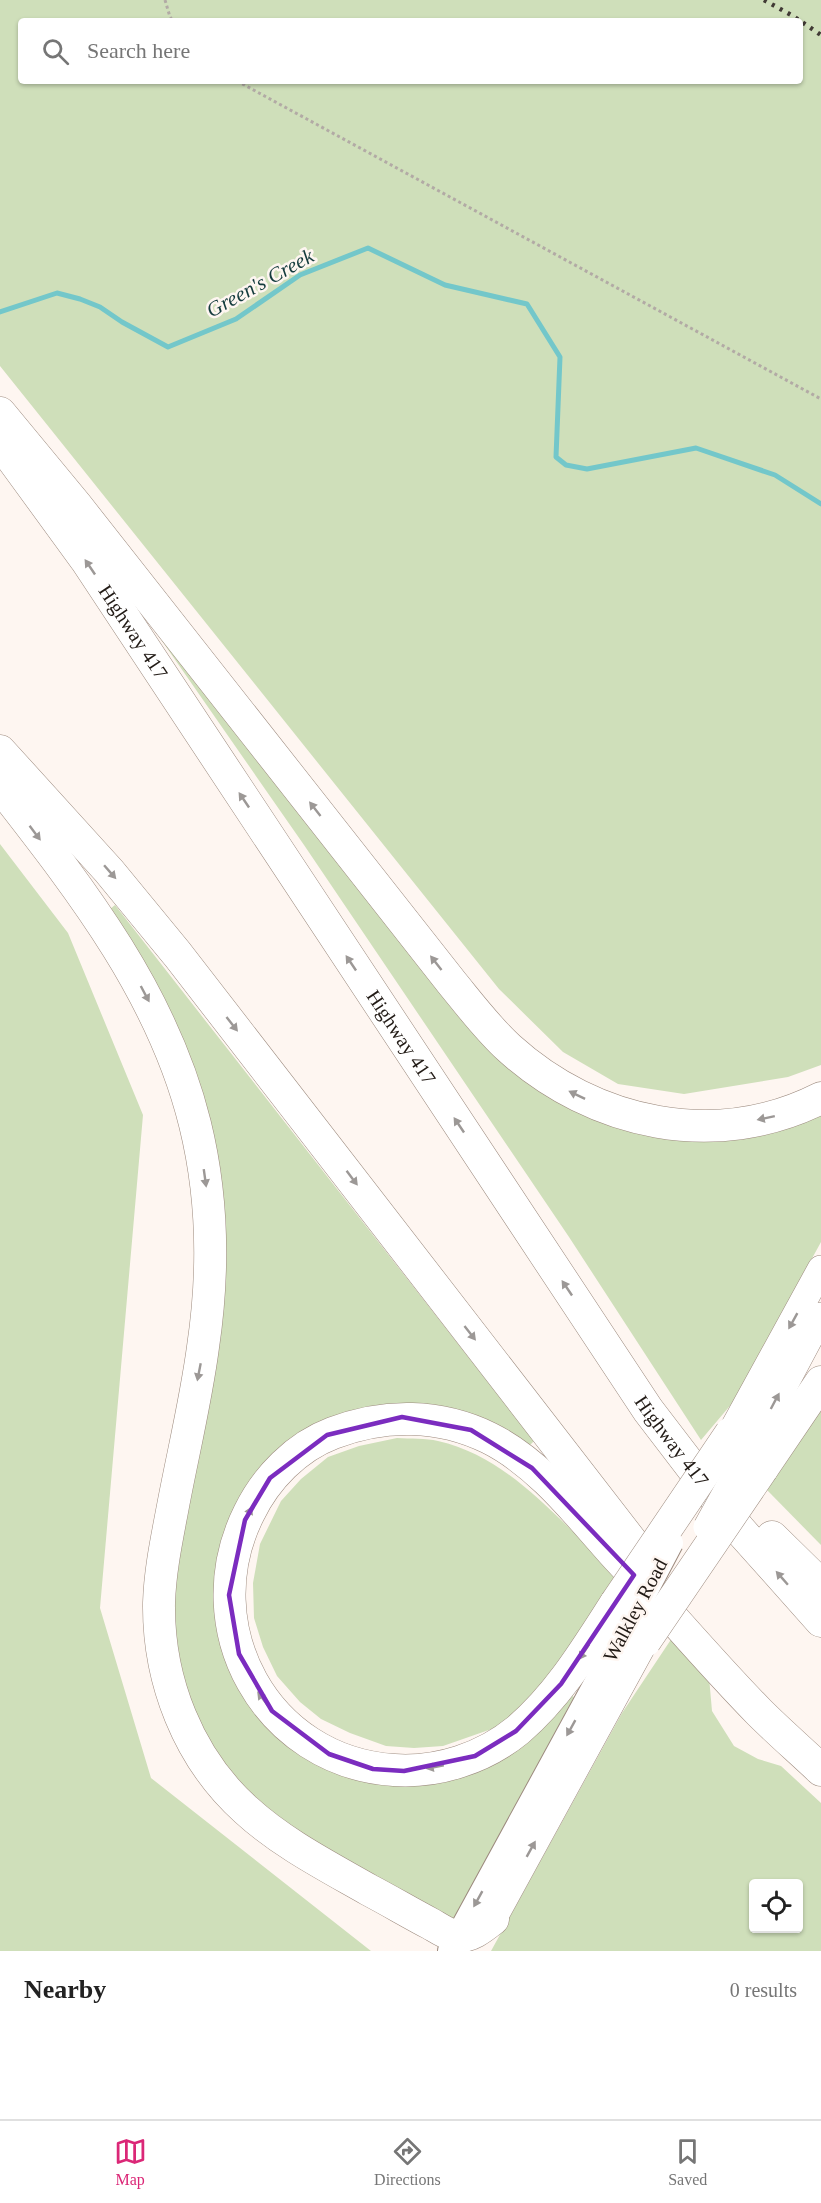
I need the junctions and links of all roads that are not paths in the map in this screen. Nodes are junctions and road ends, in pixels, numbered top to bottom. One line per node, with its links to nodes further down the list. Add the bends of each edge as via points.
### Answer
1 (0, 413): 5 (highway, one-way to 1, via 777,1115 741,1123 655,1122 588,1101 526,1062 452,983)
2 (0, 441): 8 (highway, Highway 417, one-way to 2, via 86,560)
3 (0, 751): 14 (highway, one-way to 14, via 158,929 634,1546)
4 (0, 786): 17 (highway, one-way to 17, via 102,922 136,976 172,1052 201,1152 210,1235 207,1322 164,1552 159,1604 162,1651 178,1711 212,1773 262,1825)
5 (821, 1098)
6 (821, 1269): 10 (main road, one-way to 10)
7 (821, 1316): 10 (main road, one-way to 7)
8 (599, 1337): 11 (highway, via 749,1514); 12 (highway, Highway 417, one-way to 8, via 739,1529 648,1410)
9 (821, 1382): 10 (highway)
10 (747, 1452): 13 (highway, bridge); 13 (highway, bridge)
11 (821, 1585)
12 (821, 1621)
13 (630, 1622): 15 (highway, one-way to 15, via 516,1731 475,1756 425,1769 373,1768 329,1754 289,1729 272,1711 248,1675 233,1636 231,1571 245,1520 270,1478 302,1450 327,1435 378,1420 402,1418 449,1423 471,1430 493,1440 532,1468 760,1712); 16 (main road, Walkley Road, one-way to 13); 17 (main road, Walkley Road, one-way to 17)
14 (821, 1758)
15 (821, 1770)
16 (493, 1919): 17 (highway)
17 (461, 1946)

